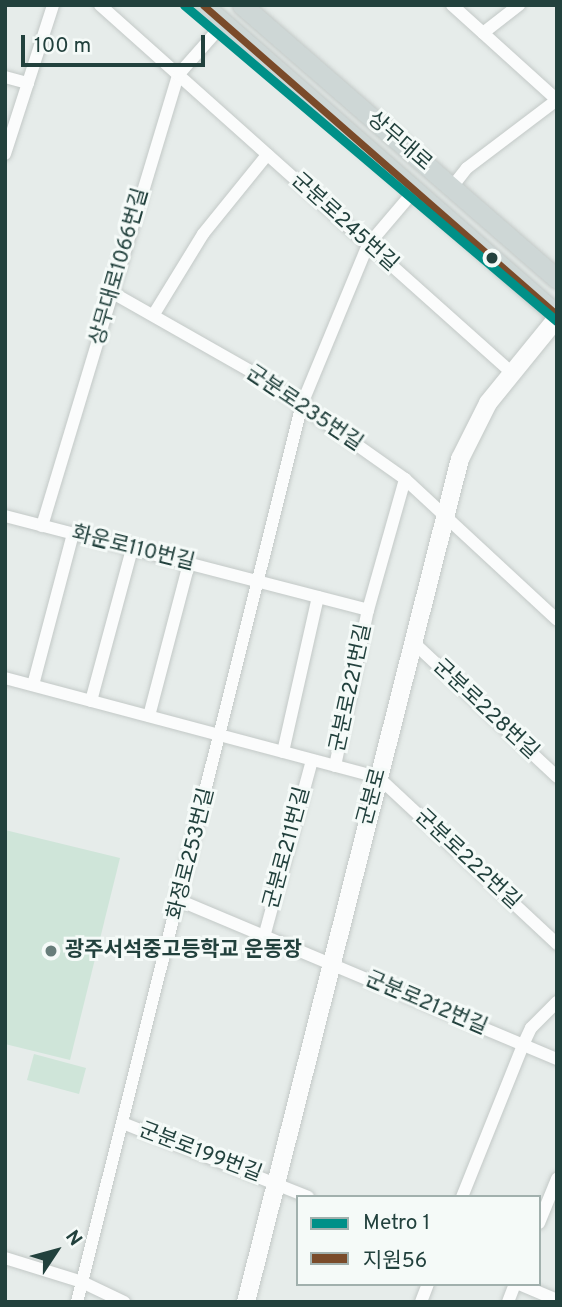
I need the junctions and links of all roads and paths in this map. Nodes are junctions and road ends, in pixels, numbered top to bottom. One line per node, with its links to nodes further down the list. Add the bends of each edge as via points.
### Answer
1 (53, 5): 11 (street)
2 (100, 5): 9 (street, 군분로245번길)
3 (203, 5): 7 (main road, 상무대로)
4 (242, 5): 15 (main road, 상무대로)
5 (452, 5): 8 (street)
6 (519, 5): 8 (street)
7 (224, 23): 9 (street, 상무대로1066번길); 16 (main road, 상무대로)
8 (483, 33): 12 (street)
9 (178, 75): 14 (street, 군분로245번길); 19 (street, 상무대로1066번길)
10 (5, 77): 11 (street)
11 (28, 83): 13 (street)
12 (557, 100): 15 (street, via 467,168)
13 (5, 154)
14 (267, 155): 17 (street, 군분로245번길); 20 (street, via 230,199)
15 (452, 187): 18 (main road, 상무대로)
16 (414, 191): 17 (street, 화정로253번길); 21 (main road, 상무대로)
17 (368, 245): 22 (street, 군분로245번길); 23 (street, 화정로253번길)
18 (557, 279)
19 (113, 293): 20 (street, 군분로235번길); 27 (street, 상무대로1066번길)
20 (153, 314): 23 (street, 군분로235번길)
21 (557, 317): 22 (street, 군분로)
22 (510, 372): 26 (street, 군분로, via 476,423)
23 (303, 404): 24 (street, 군분로235번길); 31 (street, 화정로253번길)
24 (405, 479): 26 (street, 군분로235번길); 33 (street, 군분로221번길)
25 (5, 516): 27 (street, 화운로110번길)
26 (445, 516): 34 (street, 군분로235번길); 35 (street, 군분로)
27 (41, 526): 28 (street, 화운로110번길)
28 (73, 534): 29 (street, 화운로110번길); 37 (street)
29 (132, 549): 30 (street, 화운로110번길); 38 (street)
30 (190, 564): 31 (street, 화운로110번길); 39 (street)
31 (260, 582): 32 (street, 화운로110번길); 40 (street, 화정로253번길)
32 (318, 597): 33 (street, 화운로110번길); 41 (street)
33 (368, 610): 43 (street, 군분로221번길)
34 (557, 620)
35 (414, 643): 44 (street, 군분로); 45 (street, 군분로228번길)
36 (5, 678): 37 (street, 군분로221번길)
37 (33, 685): 38 (street, 군분로221번길)
38 (91, 701): 39 (street, 군분로221번길)
39 (149, 716): 40 (street, 군분로221번길)
40 (222, 736): 41 (street, 군분로221번길); 46 (street, 화정로253번길)
41 (283, 752): 42 (street, 군분로221번길)
42 (312, 760): 43 (street, 군분로221번길); 47 (street, 군분로211번길)
43 (335, 766): 44 (street, 군분로221번길)
44 (378, 777): 48 (street, 군분로222번길); 49 (street, 군분로)
45 (557, 777)
46 (181, 901): 47 (street, 군분로211번길); 53 (street, 화정로253번길)
47 (264, 937): 49 (street, 군분로211번길)
48 (557, 944)
49 (330, 963): 51 (street, 군분로212번길); 55 (street, 군분로)
50 (557, 1002): 51 (street, via 531,1028)
51 (523, 1045): 52 (street, 군분로212번길); 57 (street)
52 (557, 1059)
53 (125, 1124): 55 (street, 군분로199번길); 60 (street, 화정로253번길)
54 (557, 1179): 58 (street)
55 (275, 1183): 56 (street, 군분로199번길); 66 (street, 군분로)
56 (303, 1195)
57 (463, 1195)
58 (541, 1218)
59 (5, 1258): 60 (street)
60 (82, 1282): 64 (street, 화정로253번길); 65 (street)
61 (516, 1286): 67 (street)
62 (522, 1286): 63 (street)
63 (557, 1300)
64 (77, 1302)
65 (124, 1302)
66 (246, 1302)
67 (508, 1302)

